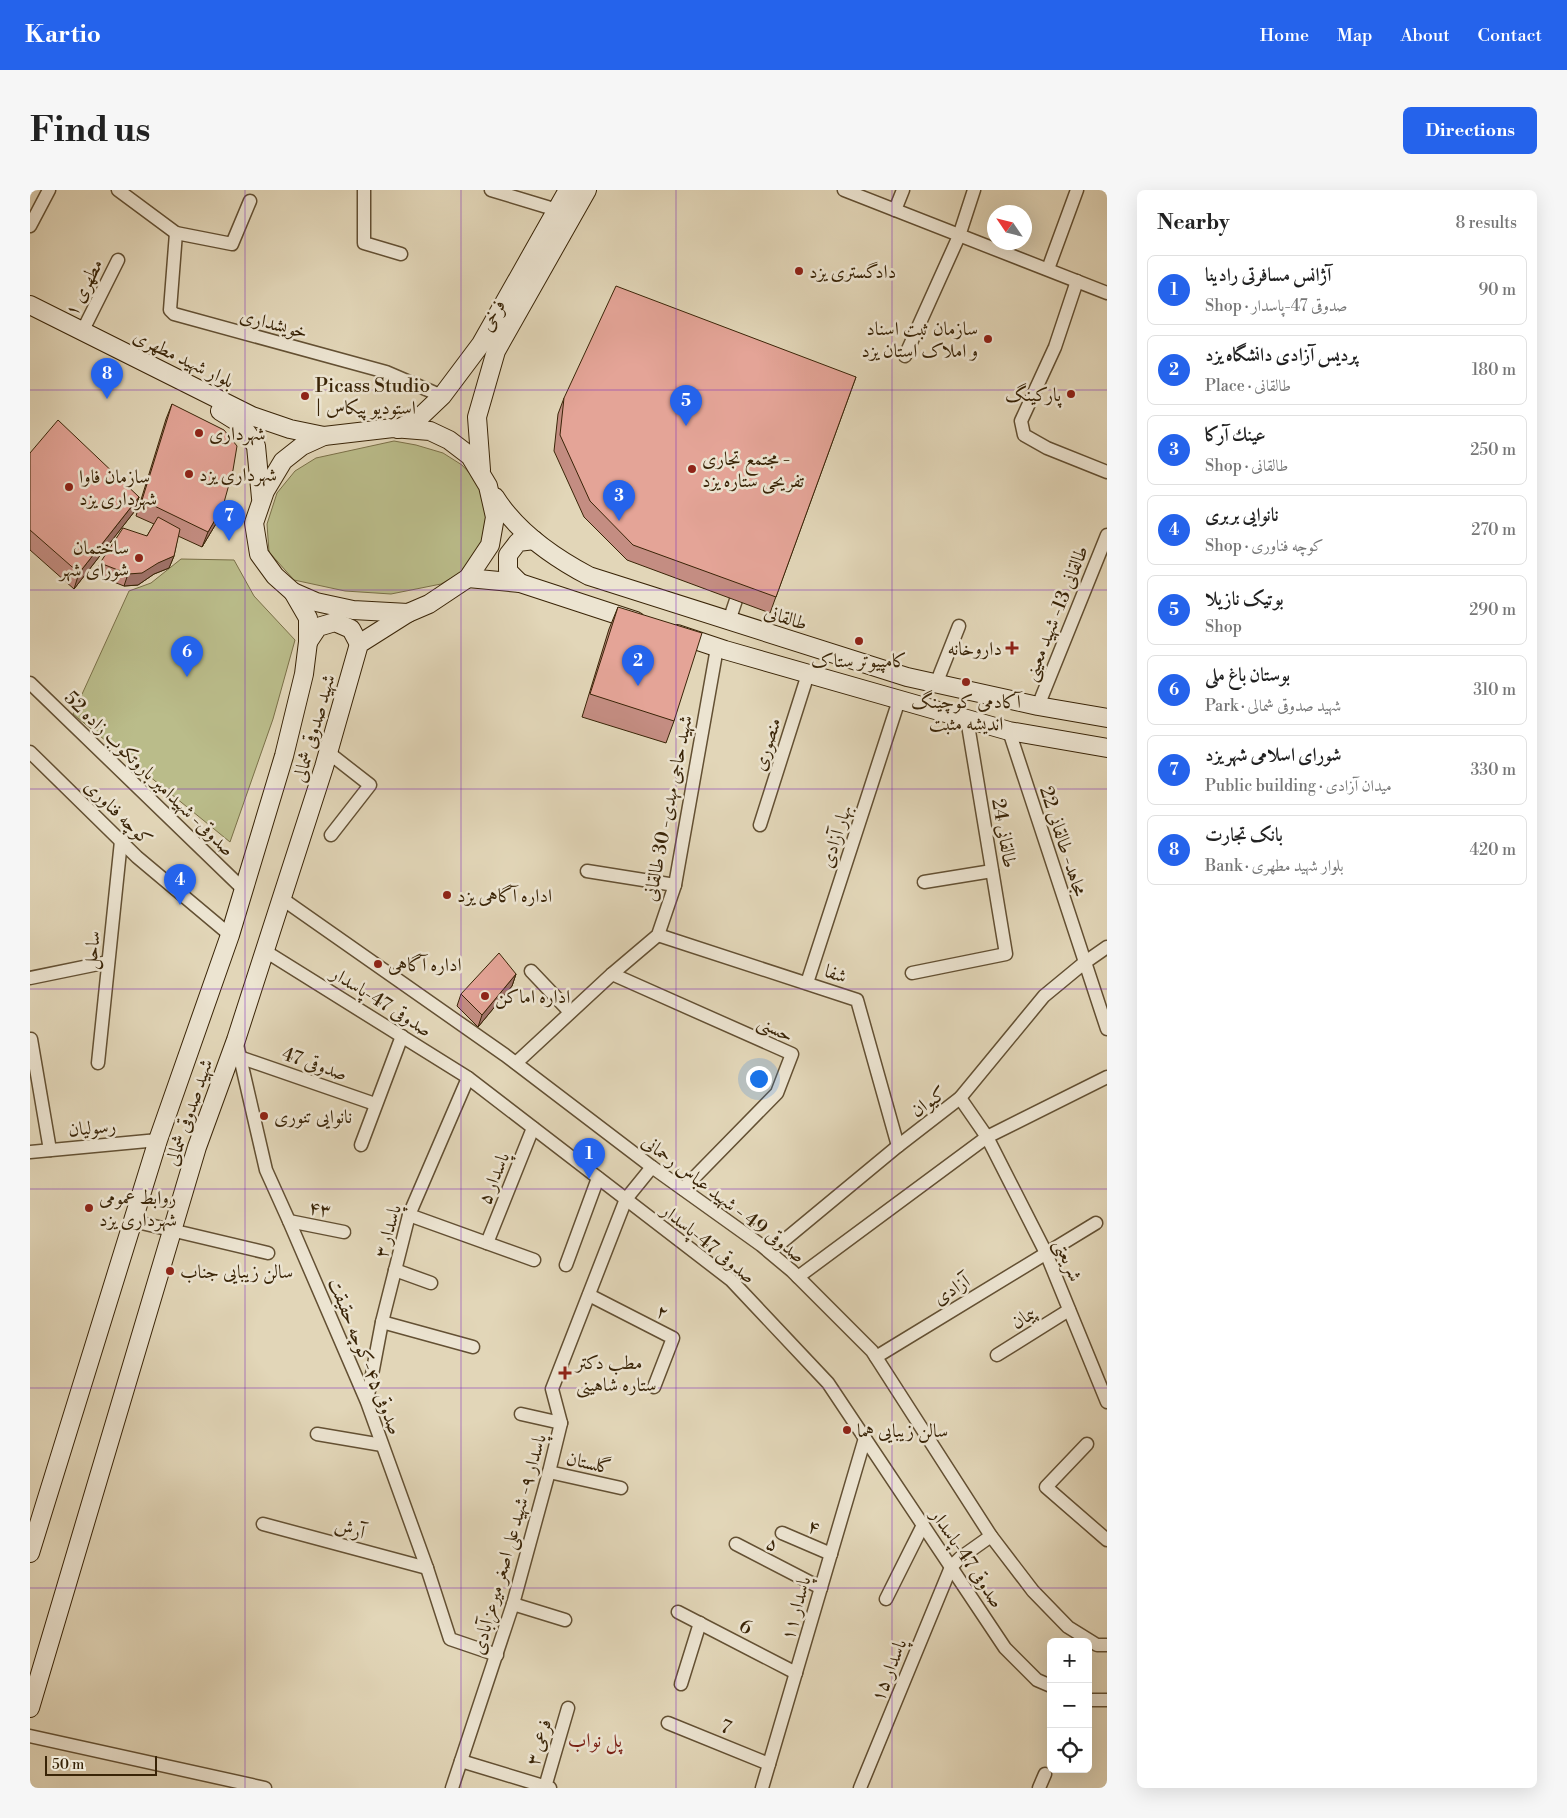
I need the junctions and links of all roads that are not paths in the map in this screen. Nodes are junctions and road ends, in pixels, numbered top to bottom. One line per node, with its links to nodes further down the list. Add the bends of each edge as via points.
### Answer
1 (49, 190): 14 (street)
2 (118, 190): 15 (street)
3 (364, 190): 17 (street, via 364,243)
4 (491, 190): 12 (street)
5 (568, 190): 12 (main road, فرخی)
6 (587, 190): 30 (main road, فرخی, via 496,351 477,417)
7 (844, 190): 13 (street)
8 (903, 190): 13 (street)
9 (974, 190): 16 (street)
10 (1077, 190): 19 (street)
11 (250, 201): 15 (street, via 232,244)
12 (557, 210): 26 (main road, فرخی, via 481,344)
13 (896, 210): 16 (street)
14 (30, 226)
15 (176, 234): 26 (street, خویشداری, via 170,310 174,314 386,372)
16 (959, 236): 19 (street); 25 (street)
17 (401, 254)
18 (118, 260): 24 (street, مطهری ۱)
19 (1048, 269): 20 (street)
20 (1077, 281): 21 (street); 29 (street, via 1055,347 1021,421 1024,435 1047,448)
21 (1107, 293)
22 (30, 305): 24 (main road, بلوار شهید مطهری)
23 (30, 315): 31 (main road, بلوار شهید مطهری, via 218,409 241,424 256,446)
24 (82, 332): 28 (main road, بلوار شهید مطهری, via 252,416 290,430)
25 (905, 356)
26 (442, 396): 27 (main road, فرخی, via 422,416)
27 (398, 429): 28 (main road, طالقانی); 30 (main road, طالقانی, via 430,431 449,440 470,456)
28 (324, 436): 31 (main road, via 283,460)
29 (1107, 472)
30 (485, 481): 33 (main road, طالقانی, via 506,514); 35 (main road, via 495,518 490,545)
31 (261, 504): 37 (main road, via 254,523 259,554 275,576)
32 (1107, 535): 48 (street, طالقانی 13- شهید معینی)
33 (534, 540): 36 (main road, via 518,542 508,555 508,571); 39 (main road, طالقانی, via 565,564 589,576)
34 (747, 570): 39 (street)
35 (468, 578): 36 (main road); 38 (main road, via 429,604)
36 (520, 583): 43 (main road)
37 (293, 592): 38 (main road, via 316,602 353,610); 41 (main road, شهید صدوقی شمالی, via 308,618)
38 (408, 613): 42 (main road)
39 (729, 621): 45 (main road, طالقانی)
40 (959, 626): 45 (street)
41 (308, 642): 42 (main road, via 318,627 335,622 351,629); 62 (main road, شهید صدوقی شمالی, via 304,674 284,756)
42 (359, 644): 54 (main road, شهید صدوقی شمالی)
43 (717, 648): 44 (main road); 61 (street, شهید حاجی مهدی- 30 طالقانی)
44 (808, 674): 47 (main road); 55 (street, منصوری)
45 (936, 684): 48 (main road, طالقانی)
46 (32, 689): 62 (street, 52 صدوقی- شهیدامیر باروتکوب زاده)
47 (899, 700): 50 (main road); 74 (street, بهار آزادی)
48 (1038, 706): 49 (main road, طالقانی)
49 (1107, 718)
50 (967, 719): 51 (main road); 59 (street, طالقانی 24)
51 (1009, 731): 52 (main road); 69 (street, مجاهد- طالقانی 22)
52 (1107, 748)
53 (30, 752): 57 (street, کوچه فناوری)
54 (329, 753): 56 (street, via 370,786); 63 (main road, شهید صدوقی شمالی)
55 (760, 825)
56 (331, 835)
57 (121, 841): 64 (street, کوچه فناوری); 68 (street, ساحل)
58 (587, 871): 61 (street)
59 (992, 871): 60 (street); 71 (street, طالقانی 24, via 1006,954)
60 (924, 882)
61 (675, 886): 65 (street, شهید حاجی مهدی- 30 طالقانی)
62 (243, 889): 64 (main road, شهید صدوقی شمالی)
63 (281, 898): 67 (main road, شهید صدوقی شمالی); 82 (street, صدوقی 49 - شهید عباس رحمانی)
64 (230, 935): 89 (main road, شهید صدوقی شمالی)
65 (658, 935): 72 (street); 74 (street, شفا)
66 (1107, 947): 69 (street)
67 (265, 950): 77 (street, صدوقی 47-پاسدار); 79 (main road, شهید صدوقی شمالی)
68 (108, 962): 73 (street); 81 (street, ساحل)
69 (1084, 963): 76 (street, مجاهد- طالقانی 22); 85 (street, via 1044,996)
70 (531, 971): 75 (street)
71 (912, 973)
72 (612, 974): 75 (street); 96 (street, حسنی, via 792,1054 777,1093)
73 (30, 978)
74 (807, 983): 91 (street, شفا, via 857,1000)
75 (570, 1012): 82 (street)
76 (1107, 1029)
77 (402, 1036): 84 (street, صدوقی 47-پاسدار); 86 (street)
78 (31, 1039): 92 (street)
79 (236, 1040): 80 (street, صدوقی ۴۵-کوچه حقیقت); 102 (main road, شهید صدوقی شمالی, via 197,1147)
80 (242, 1058): 86 (street, صدوقی 47); 99 (street, صدوقی ۴۵-کوچه حقیقت, via 266,1170)
81 (98, 1062)
82 (516, 1063): 94 (street, صدوقی 49 - شهید عباس رحمانی)
83 (1107, 1077): 88 (street)
84 (468, 1078): 87 (street, صدوقی 47-پاسدار); 98 (street, پاسدار ۳)
85 (960, 1098): 88 (street, کیوان); 91 (street, کیوان)
86 (375, 1104): 90 (street)
87 (533, 1128): 95 (street, صدوقی 47-پاسدار); 104 (street, پاسدار ۵)
88 (987, 1137): 107 (street, شریعتی); 111 (street)
89 (158, 1140): 92 (street, رسولیان); 100 (main road, شهید صدوقی شمالی)
90 (361, 1145)
91 (898, 1146): 105 (street, کیوان)
92 (50, 1150): 93 (street, رسولیان)
93 (30, 1152)
94 (652, 1167): 96 (street, صدوقی 49 - شهید عباس رحمانی); 97 (street, پاسدار ۹- شهید علی اصغر میرعزآبادی)
95 (598, 1178): 97 (street, صدوقی 47-پاسدار); 109 (street)
96 (682, 1189): 105 (street, صدوقی 49 - شهید عباس رحمانی)
97 (626, 1199): 113 (street, پاسدار ۹- شهید علی اصغر میرعزآبادی); 125 (street, صدوقی 47-پاسدار, via 731,1280 828,1383)
98 (409, 1215): 104 (street); 110 (street, پاسدار ۳)
99 (289, 1220): 103 (street, ۴۳); 120 (street, صدوقی ۴۵-کوچه حقیقت)
100 (133, 1221): 102 (street); 135 (main road, شهید صدوقی شمالی)
101 (1096, 1222): 107 (street, آزادی)
102 (172, 1231): 106 (street); 153 (main road, شهید صدوقی شمالی)
103 (344, 1232)
104 (487, 1243): 108 (street)
105 (770, 1252): 111 (street, صدوقی 49 - شهید عباس رحمانی)
106 (268, 1253)
107 (1046, 1253): 114 (street, شریعتی); 118 (street, آزادی)
108 (534, 1260)
109 (566, 1265)
110 (396, 1270): 112 (street); 115 (street, پاسدار ۳)
111 (798, 1276): 118 (street, صدوقی 49 - شهید عباس رحمانی, via 872,1350)
112 (431, 1283)
113 (588, 1295): 119 (street, ۲, via 673,1338); 123 (street, پاسدار ۹- شهید علی اصغر میرعزآبادی, via 552,1389)
114 (1069, 1310): 117 (street, پیمان); 121 (street, شریعتی)
115 (382, 1322): 116 (street); 120 (street, پاسدار ۳)
116 (473, 1347)
117 (997, 1355)
118 (876, 1358): 133 (street, صدوقی 49 - شهید عباس رحمانی)
119 (654, 1387)
120 (367, 1402): 127 (street, صدوقی ۴۵-کوچه حقیقت)
121 (1107, 1402)
122 (521, 1414): 123 (street)
123 (561, 1423): 128 (street, پاسدار ۹- شهید علی اصغر میرعزآبادی)
124 (317, 1434): 127 (street)
125 (865, 1438): 131 (street, صدوقی 47-پاسدار); 137 (street, پاسدار ۱۱)
126 (1087, 1444): 134 (street, via 1046,1487)
127 (382, 1446): 139 (street, صدوقی ۴۵-کوچه حقیقت)
128 (549, 1472): 129 (street, گلستان); 142 (street, پاسدار ۹- شهید علی اصغر میرعزآبادی)
129 (621, 1488)
130 (263, 1524): 139 (street, آرش)
131 (923, 1525): 138 (street, صدوقی 47-پاسدار); 141 (street)
132 (782, 1533): 137 (street, ۴)
133 (987, 1539): 138 (street); 146 (street, صدوقی 49 - شهید عباس رحمانی, via 1068,1627 1097,1645)
134 (1107, 1540)
135 (32, 1542)
136 (736, 1544): 140 (street, ۵)
137 (831, 1554): 140 (street, پاسدار ۱۱)
138 (955, 1562): 150 (street, صدوقی 47-پاسدار, via 1005,1648 1038,1680); 164 (street, پاسدار ۱۵)
139 (426, 1568): 147 (street, صدوقی ۴۵-کوچه حقیقت, via 450,1639)
140 (821, 1588): 148 (street, پاسدار ۱۱)
141 (886, 1598)
142 (513, 1604): 144 (street); 147 (street, پاسدار ۹- شهید علی اصغر میرعزآبادی)
143 (678, 1612): 145 (street, 6)
144 (565, 1620)
145 (700, 1623): 148 (street, 6); 149 (street)
146 (1107, 1645)
147 (497, 1655): 157 (street, پاسدار ۹- شهید علی اصغر میرعزآبادی)
148 (796, 1673): 158 (street, پاسدار ۱۱)
149 (682, 1684)
150 (1047, 1684)
151 (1092, 1700): 152 (street)
152 (1107, 1700)
153 (30, 1708)
154 (568, 1708): 160 (street, فرعی ۳)
155 (668, 1723): 158 (street, 7)
156 (30, 1736): 161 (street)
157 (461, 1761): 160 (street); 162 (street, پاسدار ۹- شهید علی اصغر میرعزآبادی)
158 (769, 1764): 163 (street, پاسدار ۱۱)
159 (1046, 1774): 165 (street)
160 (547, 1787)
161 (265, 1788)
162 (452, 1788)
163 (762, 1788)
164 (860, 1788)
165 (1039, 1788)

